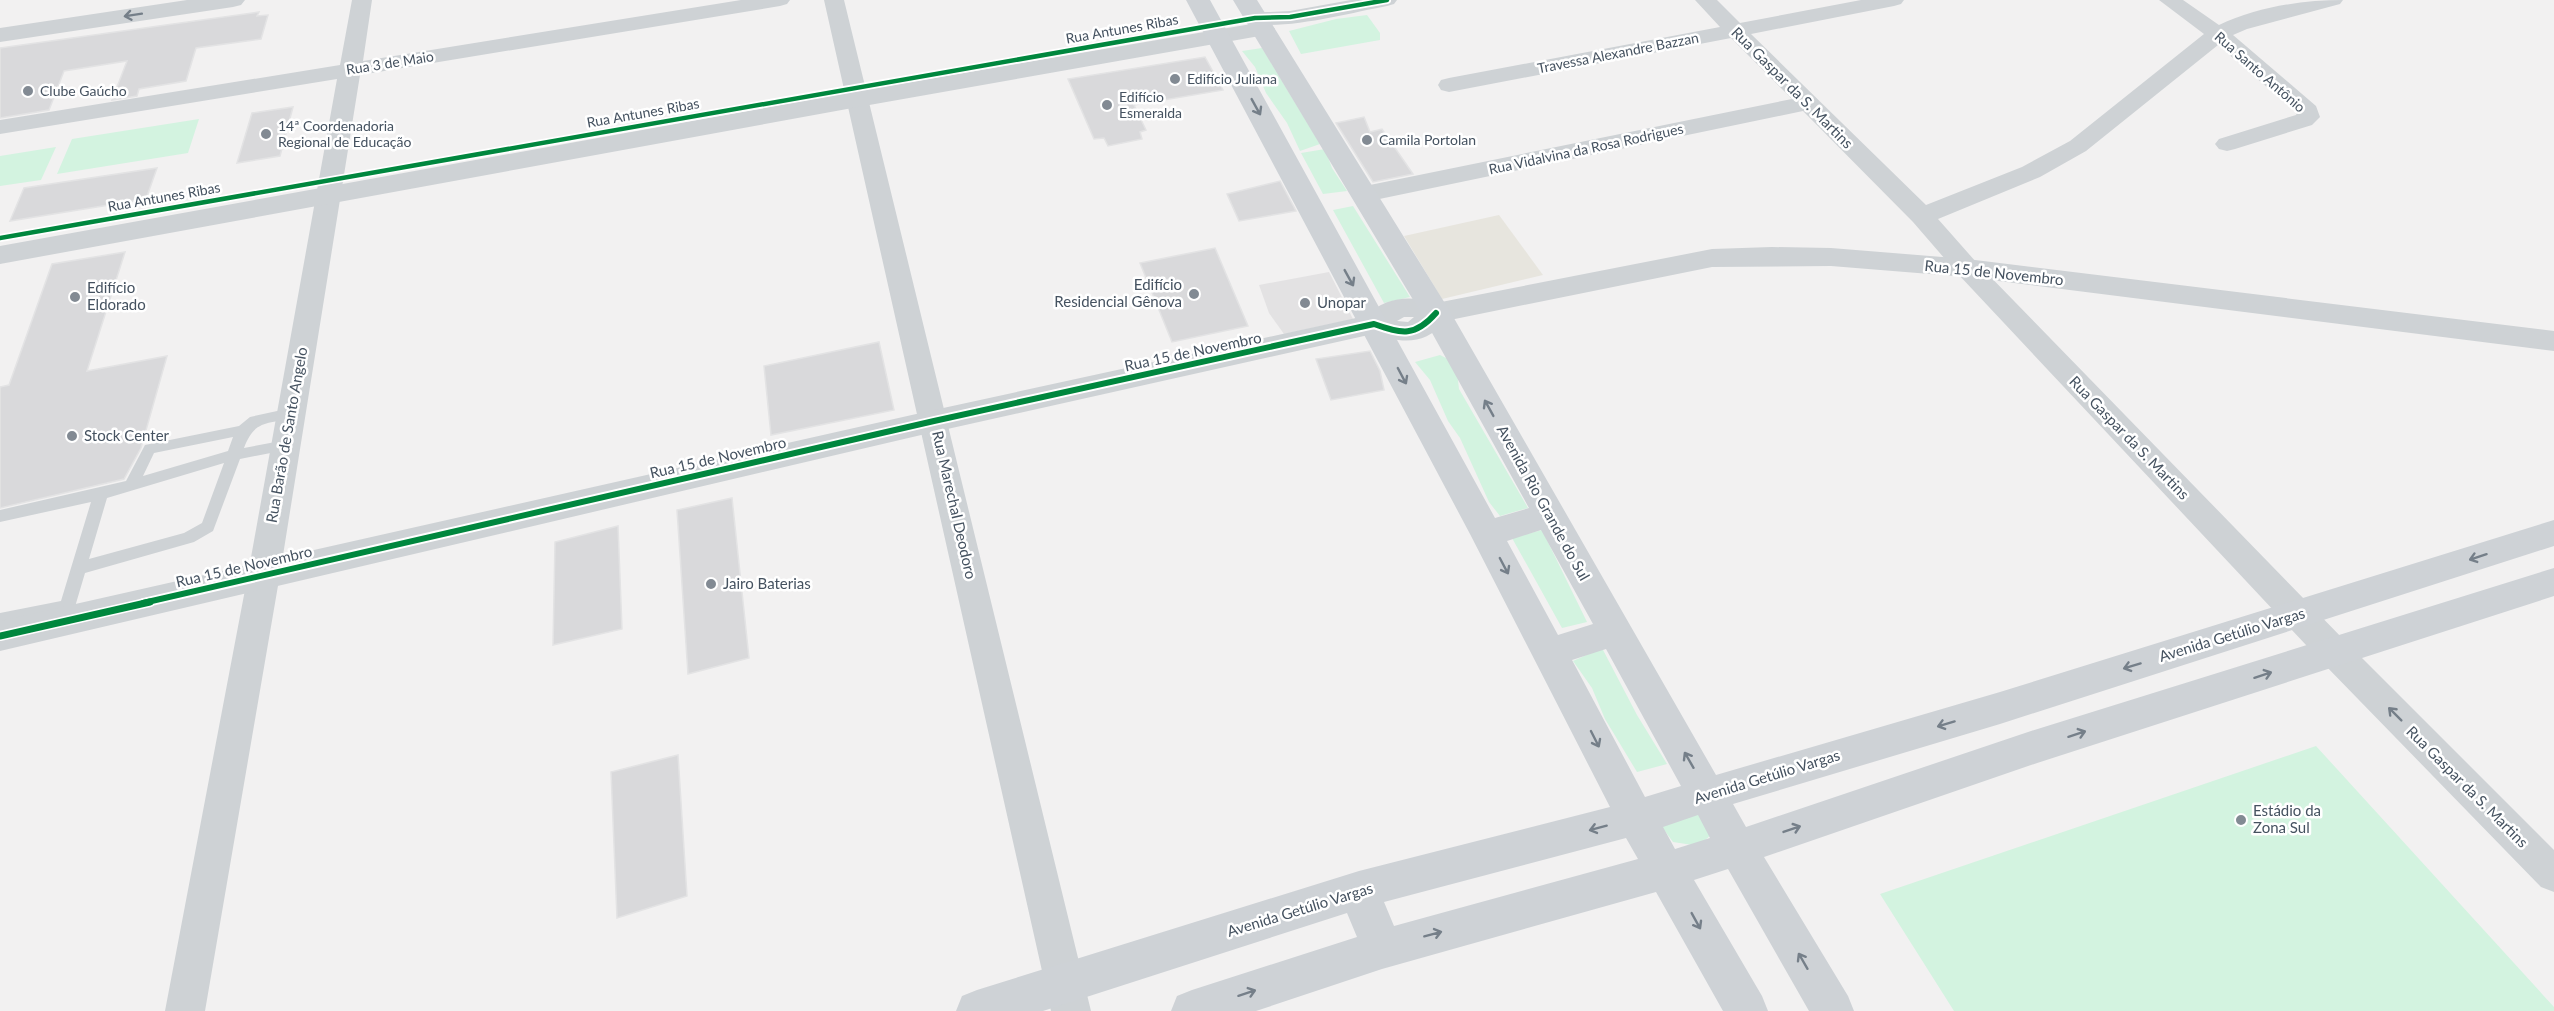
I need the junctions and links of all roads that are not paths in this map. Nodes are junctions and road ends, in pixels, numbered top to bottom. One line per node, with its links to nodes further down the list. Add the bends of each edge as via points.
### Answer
1 (233, 0): 15 (street, one-way to 15)
2 (362, 0): 16 (street, Rua Barão de Santo Angelo)
3 (780, 0): 16 (street, Rua 3 de Maio)
4 (834, 0): 18 (street, Rua Marechal Deodoro)
5 (1198, 0): 12 (main road)
6 (1387, 0): 11 (street, Rua Antunes Ribas, via 1290,17)
7 (1704, 0): 13 (street, Rua Gaspar da S. Martins)
8 (1894, 0): 13 (street, Travessa Alexandre Bazzan)
9 (2169, 0): 14 (street, Rua Santo Antônio)
10 (2333, 0): 14 (street, via 2239,24)
11 (1254, 15): 12 (street, Rua Antunes Ribas); 21 (main road, Avenida Rio Grande do Sul)
12 (1215, 31): 18 (street, Rua Antunes Ribas); 23 (main road, one-way to 23)
13 (1736, 31): 17 (street, Travessa Alexandre Bazzan); 19 (street, Rua Gaspar da S. Martins)
14 (2218, 34): 22 (street, Rua Santo Antônio, via 2308,111 2304,120); 26 (street, via 2078,146 2031,172)
15 (0, 35)
16 (350, 69): 20 (street, Rua 3 de Maio); 24 (street, Rua Barão de Santo Angelo)
17 (1449, 85)
18 (856, 93): 24 (street, Rua Antunes Ribas); 34 (street, Rua Marechal Deodoro)
19 (1807, 103): 25 (street, Rua Vidalvina da Rosa Rodrigues); 26 (street, Rua Gaspar da S. Martins)
20 (0, 128)
21 (1334, 144): 23 (main road); 25 (main road, Avenida Rio Grande do Sul)
22 (2228, 144)
23 (1282, 155): 31 (main road, one-way to 31)
24 (329, 187): 27 (street, Rua Antunes Ribas); 28 (street, Rua Antunes Ribas); 33 (street, Rua Barão de Santo Angelo)
25 (1365, 194): 30 (main road, Avenida Rio Grande do Sul)
26 (1922, 216): 29 (street, Rua Gaspar da S. Martins)
27 (0, 238)
28 (0, 255)
29 (1967, 268): 30 (street, Rua 15 de Novembro, via 1831,257 1712,258); 32 (street, Rua 15 de Novembro); 49 (street, Rua Gaspar da S. Martins)
30 (1436, 313): 31 (street, Rua 15 de Novembro, via 1425,326 1413,332 1398,332); 40 (main road, Avenida Rio Grande do Sul, one-way to 30)
31 (1374, 324): 34 (street, Rua 15 de Novembro); 42 (main road, one-way to 42)
32 (2554, 341)
33 (291, 413): 35 (lane, via 255,422); 36 (street, Rua Barão de Santo Angelo)
34 (934, 421): 46 (street, Rua 15 de Novembro); 64 (street, Rua Marechal Deodoro)
35 (243, 430): 37 (lane); 38 (lane, via 150,449)
36 (286, 445): 37 (lane); 46 (street, Rua Barão de Santo Angelo)
37 (234, 455): 38 (lane); 44 (lane, via 208,527 189,538)
38 (131, 486): 39 (lane)
39 (101, 494): 41 (lane); 44 (lane)
40 (1549, 515): 42 (main road); 51 (main road, Avenida Rio Grande do Sul)
41 (0, 516)
42 (1487, 534): 53 (main road, one-way to 53)
43 (2539, 538): 45 (main road); 49 (main road, Avenida Getúlio Vargas, one-way to 49)
44 (80, 567): 48 (lane)
45 (2554, 570)
46 (264, 574): 48 (street, Rua 15 de Novembro); 65 (street, Rua Barão de Santo Angelo)
47 (2554, 582): 54 (main road)
48 (66, 614): 50 (lane); 52 (street, Rua 15 de Novembro)
49 (2298, 614): 54 (street, Rua Gaspar da S. Martins); 55 (main road, Avenida Getúlio Vargas, one-way to 55)
50 (0, 620)
51 (1615, 632): 53 (main road); 57 (main road, Avenida Rio Grande do Sul, one-way to 51)
52 (0, 636)
53 (1550, 652): 58 (main road, one-way to 58)
54 (2334, 652): 56 (main road, one-way to 54); 61 (street, Rua Gaspar da S. Martins, one-way to 54)
55 (2000, 708): 56 (main road); 57 (main road, Avenida Getúlio Vargas, one-way to 57)
56 (2031, 748): 59 (main road, one-way to 56)
57 (1709, 794): 58 (main road, Avenida Getúlio Vargas); 59 (main road, Avenida Rio Grande do Sul)
58 (1636, 818): 60 (main road); 62 (main road, Avenida Getúlio Vargas, one-way to 62)
59 (1737, 848): 60 (main road); 69 (main road, Avenida Rio Grande do Sul, one-way to 59)
60 (1667, 870): 63 (main road, one-way to 60); 68 (main road, one-way to 68)
61 (2554, 875)
62 (1359, 890): 63 (main road); 64 (main road, Avenida Getúlio Vargas)
63 (1382, 949): 67 (main road, one-way to 63)
64 (1068, 997): 66 (main road, Avenida Getúlio Vargas)
65 (185, 1011)
66 (977, 1011)
67 (1192, 1011)
68 (1747, 1011)
69 (1833, 1011)

